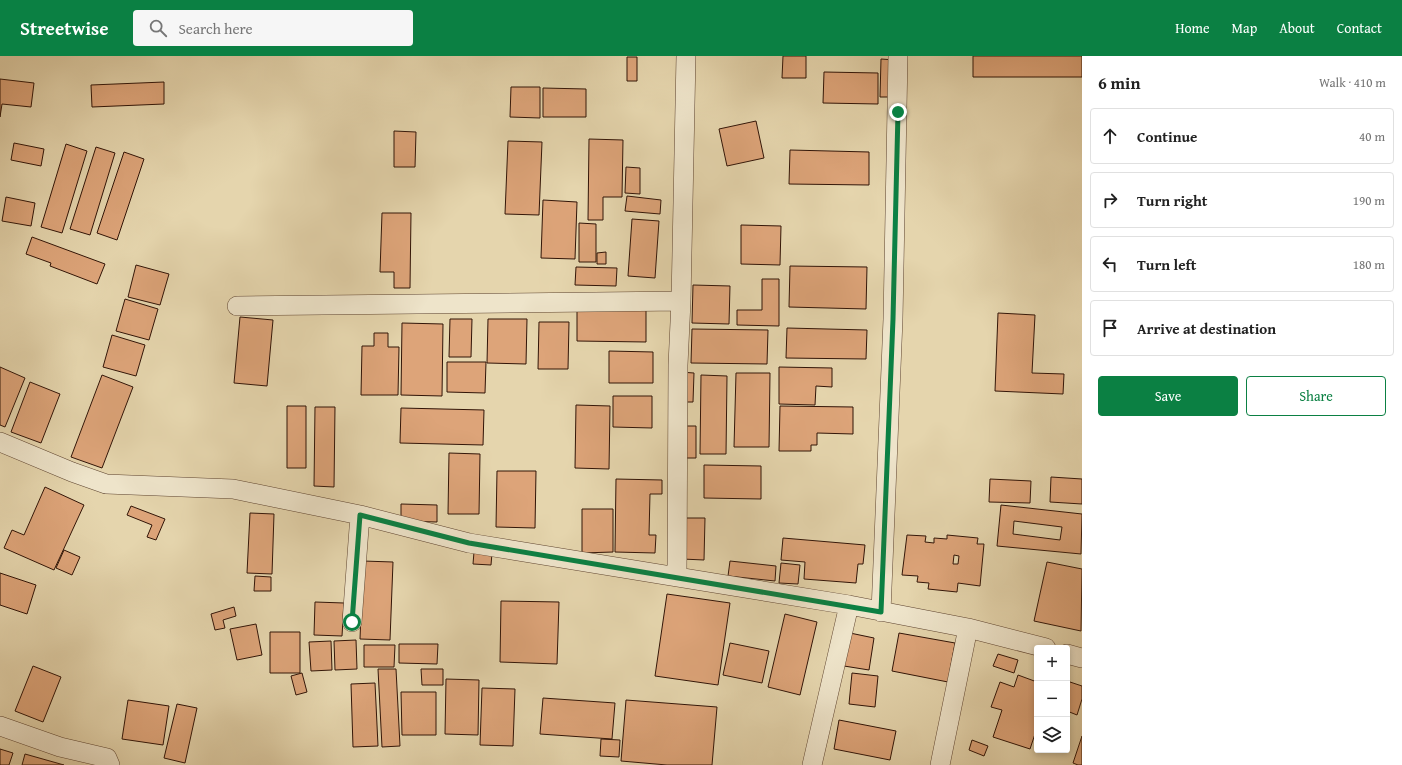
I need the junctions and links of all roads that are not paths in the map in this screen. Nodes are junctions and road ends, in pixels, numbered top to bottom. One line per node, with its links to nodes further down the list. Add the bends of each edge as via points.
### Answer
1 (686, 56): 3 (street)
2 (898, 56): 9 (street, via 893,319)
3 (681, 301): 4 (street); 7 (street, via 678,365)
4 (237, 306)
5 (0, 442): 6 (street, via 106,484 233,489)
6 (360, 515): 7 (street, via 469,543); 10 (street)
7 (677, 577): 8 (street)
8 (849, 605): 9 (street); 17 (street)
9 (881, 612): 11 (street)
10 (352, 622)
11 (968, 628): 12 (street); 18 (street)
12 (1034, 645)
13 (1070, 655): 14 (street)
14 (1082, 658)
15 (0, 726): 16 (street, via 60,747 107,758)
16 (110, 765)
17 (812, 765)
18 (940, 765)

